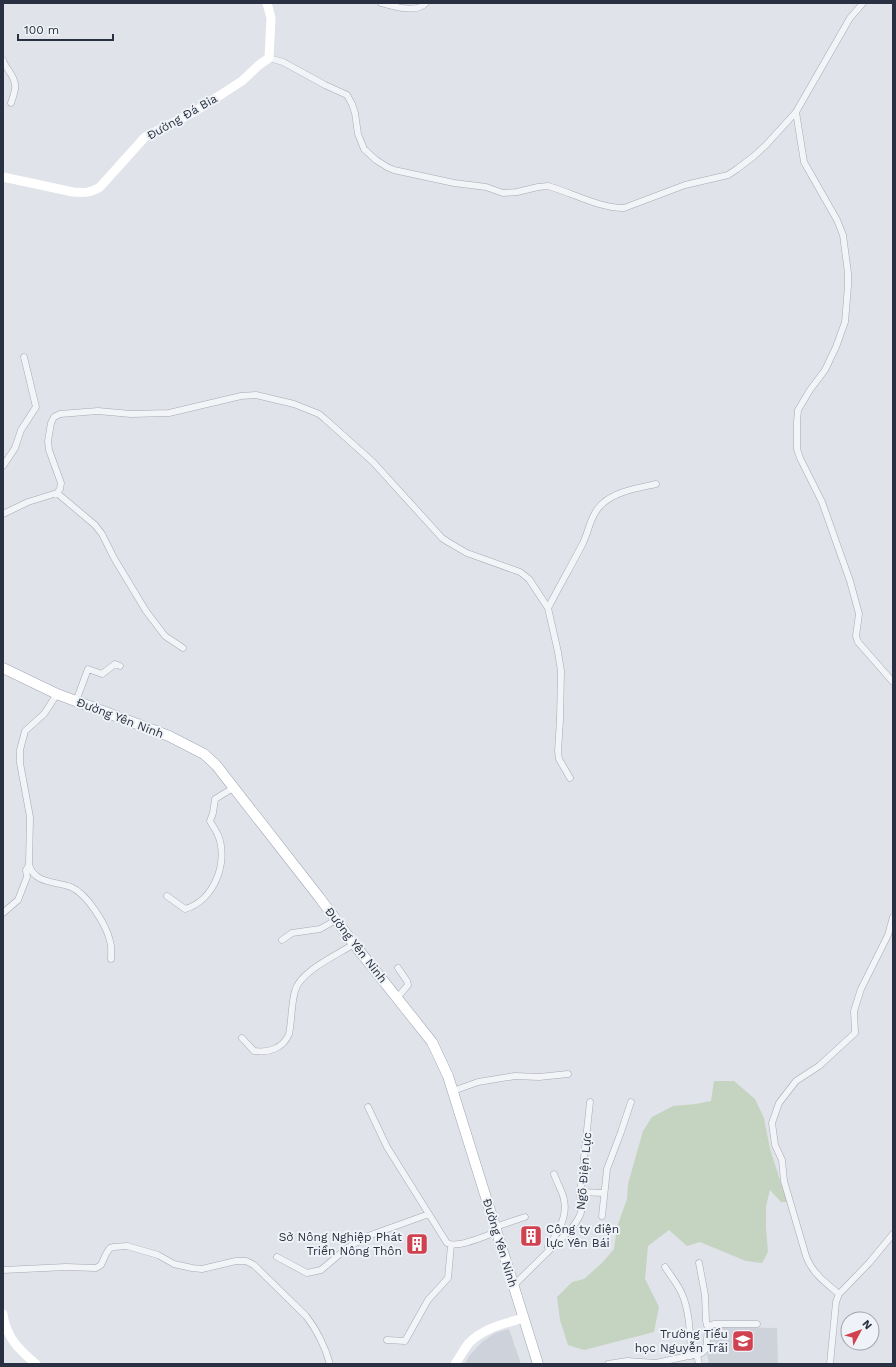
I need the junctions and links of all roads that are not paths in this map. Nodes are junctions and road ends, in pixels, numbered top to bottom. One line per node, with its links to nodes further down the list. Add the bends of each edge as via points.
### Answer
1 (267, 3): 5 (street, via 271,18)
2 (381, 3): 3 (street, via 414,9)
3 (426, 3)
4 (863, 3): 8 (street, via 850,18)
5 (269, 58): 8 (street, via 281,61 342,92 350,99 364,149 376,160 394,170 486,187 503,193 548,186 603,205 624,208 685,185 733,172 766,145); 9 (street, Đường Đá Bia, via 242,81 194,112 145,137 95,190 84,193 72,192)
6 (3, 60): 7 (street, via 16,85)
7 (11, 103)
8 (796, 112): 19 (street, via 804,162 843,235 848,273 845,322 825,370 798,410 797,449 822,502 850,581 859,614 856,636 858,642)
9 (3, 177)
10 (24, 357): 11 (street, via 36,407)
11 (3, 466)
12 (656, 484): 15 (street, via 626,491 602,504)
13 (57, 493): 14 (street, via 28,502); 15 (street, via 61,483 48,441 50,423 60,414 98,411 131,414 169,413 241,396 256,395 294,404 325,419 390,480 442,538 467,553 520,572 529,579); 16 (street, via 95,525 146,611 166,636)
14 (3, 514)
15 (548, 608): 22 (street, via 561,671 559,759)
16 (183, 648)
17 (120, 666): 21 (street, via 115,664 102,674 88,669)
18 (3, 668): 20 (main road, Đường Yên Ninh)
19 (893, 682)
20 (57, 694): 21 (main road, Đường Yên Ninh); 24 (street, via 48,710 25,731 20,750 30,817)
21 (76, 701): 23 (main road, Đường Yên Ninh, via 194,748 216,765)
22 (570, 778)
23 (233, 788): 25 (street, via 215,799 214,813 210,821 218,835 221,850 219,872 210,892 185,909); 28 (main road, Đường Yên Ninh)
24 (29, 865): 26 (street, via 18,900); 32 (street, via 40,879 70,887 88,900 108,933 111,943)
25 (167, 896)
26 (3, 913)
27 (893, 917): 29 (street)
28 (336, 920): 30 (street, via 320,929 292,933); 31 (main road, Đường Yên Ninh)
29 (890, 935): 56 (street, via 861,989 854,1011 855,1033 819,1066 796,1081 779,1103 772,1123 775,1145 782,1160 784,1182 809,1264 815,1273)
30 (282, 940)
31 (354, 944): 34 (main road, Đường Yên Ninh); 35 (street, via 301,979 294,993 289,1034 282,1045 271,1050 254,1051)
32 (110, 960)
33 (398, 968): 34 (street, via 408,985)
34 (397, 998): 37 (main road, Đường Yên Ninh, via 432,1042)
35 (242, 1038)
36 (568, 1074): 37 (street, via 515,1076 478,1082)
37 (453, 1091): 47 (main road, Đường Yên Ninh)
38 (590, 1102): 42 (street, Ngõ Điện Lực)
39 (631, 1102): 43 (street, via 607,1169)
40 (368, 1107): 44 (street, via 387,1147)
41 (554, 1174): 51 (street, via 565,1209 558,1232)
42 (581, 1192): 43 (street); 51 (street, Ngõ Điện Lực, via 583,1206 579,1219)
43 (604, 1193): 45 (street)
44 (429, 1214): 49 (street, via 445,1241); 50 (street, via 368,1236 347,1248 321,1270 307,1274)
45 (602, 1216)
46 (525, 1217): 47 (street)
47 (496, 1230): 49 (street); 55 (main road, Đường Yên Ninh)
48 (893, 1234): 56 (street, via 869,1264)
49 (451, 1245): 61 (street, via 448,1278 428,1300 405,1341)
50 (277, 1257)
51 (540, 1259): 55 (street, Ngõ Điện Lực)
52 (699, 1263): 60 (street)
53 (665, 1267): 62 (street, via 681,1292 687,1310)
54 (3, 1270): 64 (street, via 96,1268 101,1266 108,1250 127,1246 158,1255 174,1264 196,1269 246,1261 254,1265 312,1323)
55 (513, 1286): 58 (main road, Đường Yên Ninh)
56 (839, 1294): 69 (street)
57 (3, 1314): 63 (street, via 12,1341)
58 (523, 1318): 65 (street, via 476,1336); 66 (main road, Đường Yên Ninh)
59 (757, 1324): 60 (street, via 714,1324)
60 (708, 1329): 62 (street, via 706,1350 702,1354)
61 (387, 1340)
62 (694, 1355): 67 (street, via 656,1363 627,1361); 68 (street)
63 (36, 1364)
64 (330, 1364)
65 (455, 1364)
66 (538, 1364)
67 (608, 1364)
68 (699, 1364)
69 (830, 1364)

